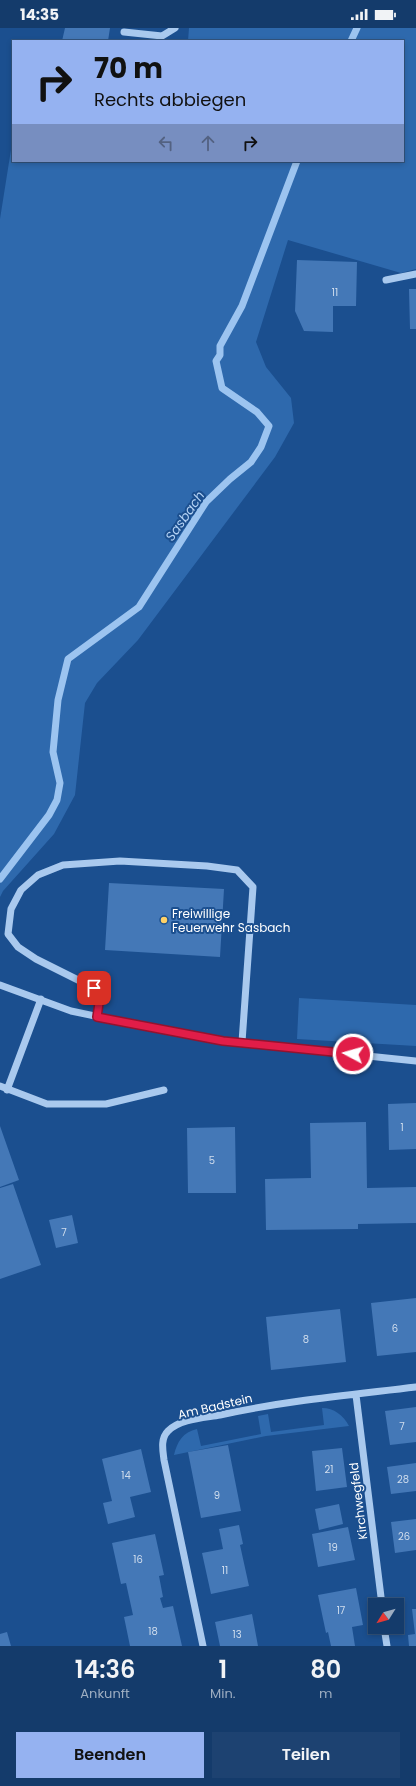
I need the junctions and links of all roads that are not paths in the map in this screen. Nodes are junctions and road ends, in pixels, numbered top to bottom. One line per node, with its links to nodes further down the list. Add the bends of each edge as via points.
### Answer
1 (174, 28): 2 (street, via 162,36)
2 (124, 32)
3 (416, 274): 4 (street)
4 (386, 280)
5 (0, 985): 6 (street)
6 (41, 999): 7 (street, via 71,1012); 10 (street)
7 (97, 1017): 8 (street, via 223,1041); 8 (street, via 99,1003 94,988 36,959 18,947 8,934 10,909 21,890 38,875 63,865 120,861 237,870 253,887)
8 (242, 1042): 9 (street)
9 (416, 1061)
10 (3, 1088): 11 (street, via 47,1104 106,1104)
11 (164, 1090)
12 (416, 1387): 13 (street, Am Badstein)
13 (356, 1395): 14 (street, Kirchwegfeld); 16 (street, Am Badstein, via 269,1404 183,1423 167,1432 162,1446 164,1460)
14 (381, 1598)
15 (385, 1634): 17 (street)
16 (203, 1646)
17 (387, 1646)

